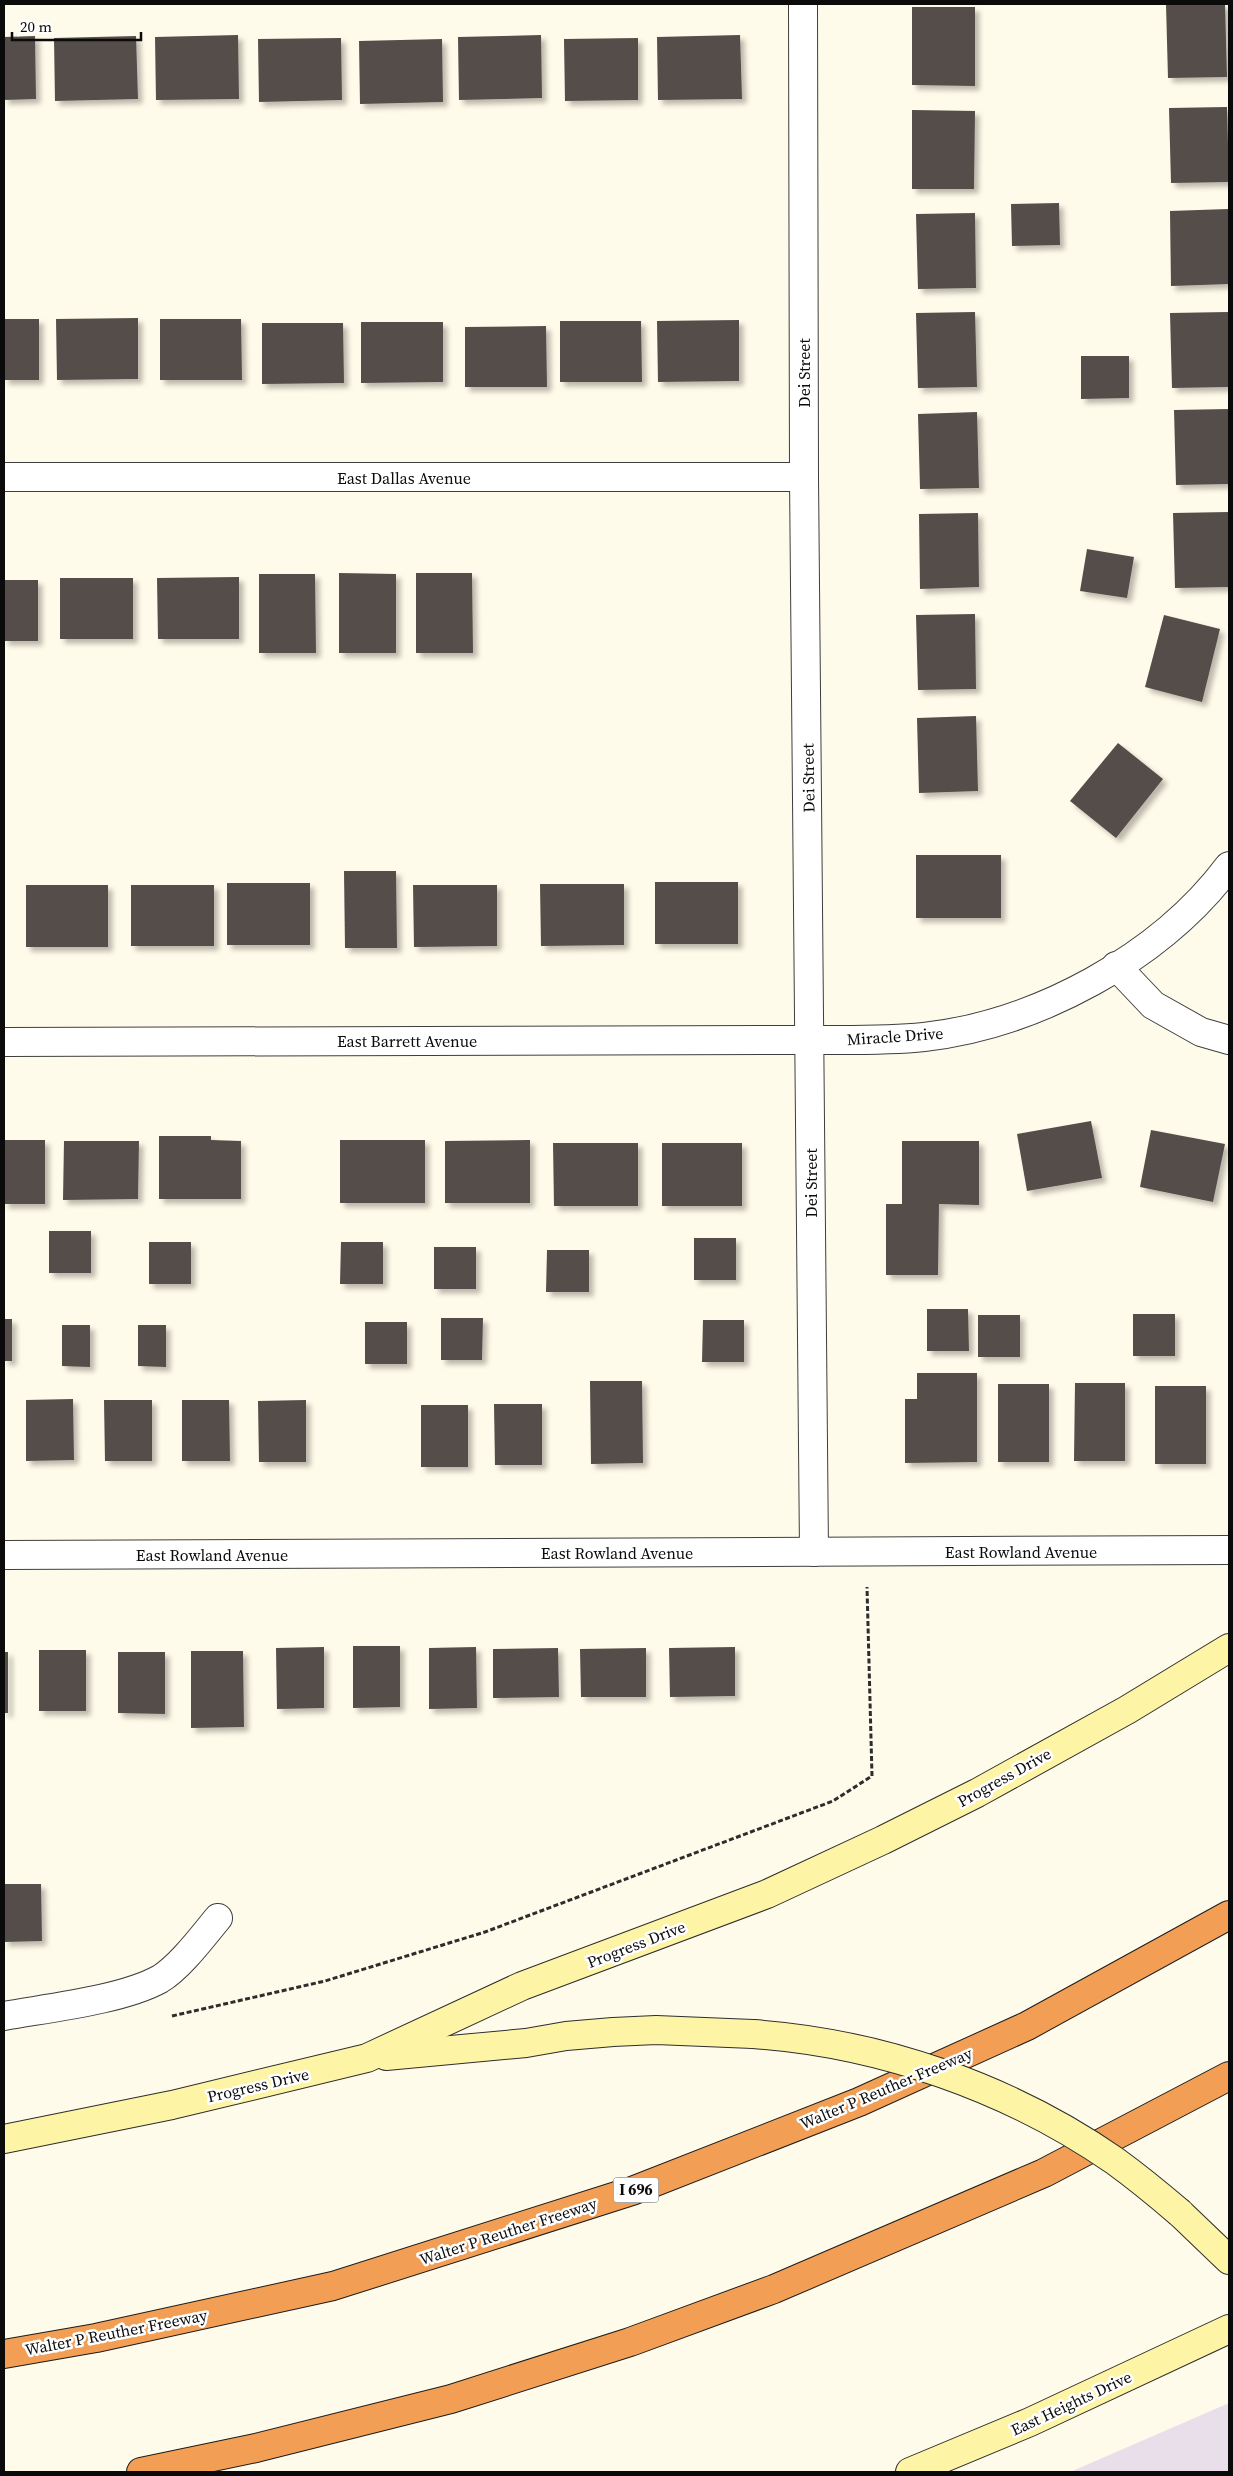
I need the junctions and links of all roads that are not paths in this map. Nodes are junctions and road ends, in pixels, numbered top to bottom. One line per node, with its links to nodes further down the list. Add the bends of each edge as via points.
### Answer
1 (802, 4): 2 (street, Dei Street)
2 (804, 477): 3 (street, East Dallas Avenue); 6 (street, Dei Street)
3 (4, 478)
4 (1229, 866): 5 (street, Miracle Drive, via 1191,908 1153,941)
5 (1116, 966): 6 (street, Miracle Drive, via 1069,994 1024,1014 979,1028 923,1037); 7 (street, via 1152,1005 1201,1032)
6 (810, 1040): 8 (street, East Barrett Avenue); 10 (street, Dei Street)
7 (1229, 1040)
8 (4, 1042)
9 (1229, 1550): 10 (street, East Rowland Avenue)
10 (814, 1552): 11 (street, East Rowland Avenue)
11 (4, 1556)
12 (1229, 1648): 16 (main road, Progress Drive, via 986,1789 883,1840 767,1894 522,1986)
13 (1229, 1914): 21 (highway, Walter P Reuther Freeway / I 696, via 1027,2026 859,2102 632,2191 333,2286 96,2338)
14 (218, 1918): 15 (street, via 161,1978 132,1990 95,1999)
15 (4, 2016)
16 (368, 2058): 18 (main road, Progress Drive, via 182,2103); 19 (main road, bridge, via 526,2043 566,2036 656,2030 794,2036 875,2053 961,2081 1043,2118 1079,2139 1114,2161 1180,2213)
17 (1229, 2076): 22 (highway, via 1044,2173 782,2285 639,2339 451,2400 256,2448)
18 (4, 2139)
19 (1229, 2260)
20 (1229, 2329): 23 (main road, East Heights Drive, via 1030,2422)
21 (4, 2354)
22 (141, 2472)
23 (910, 2472)

